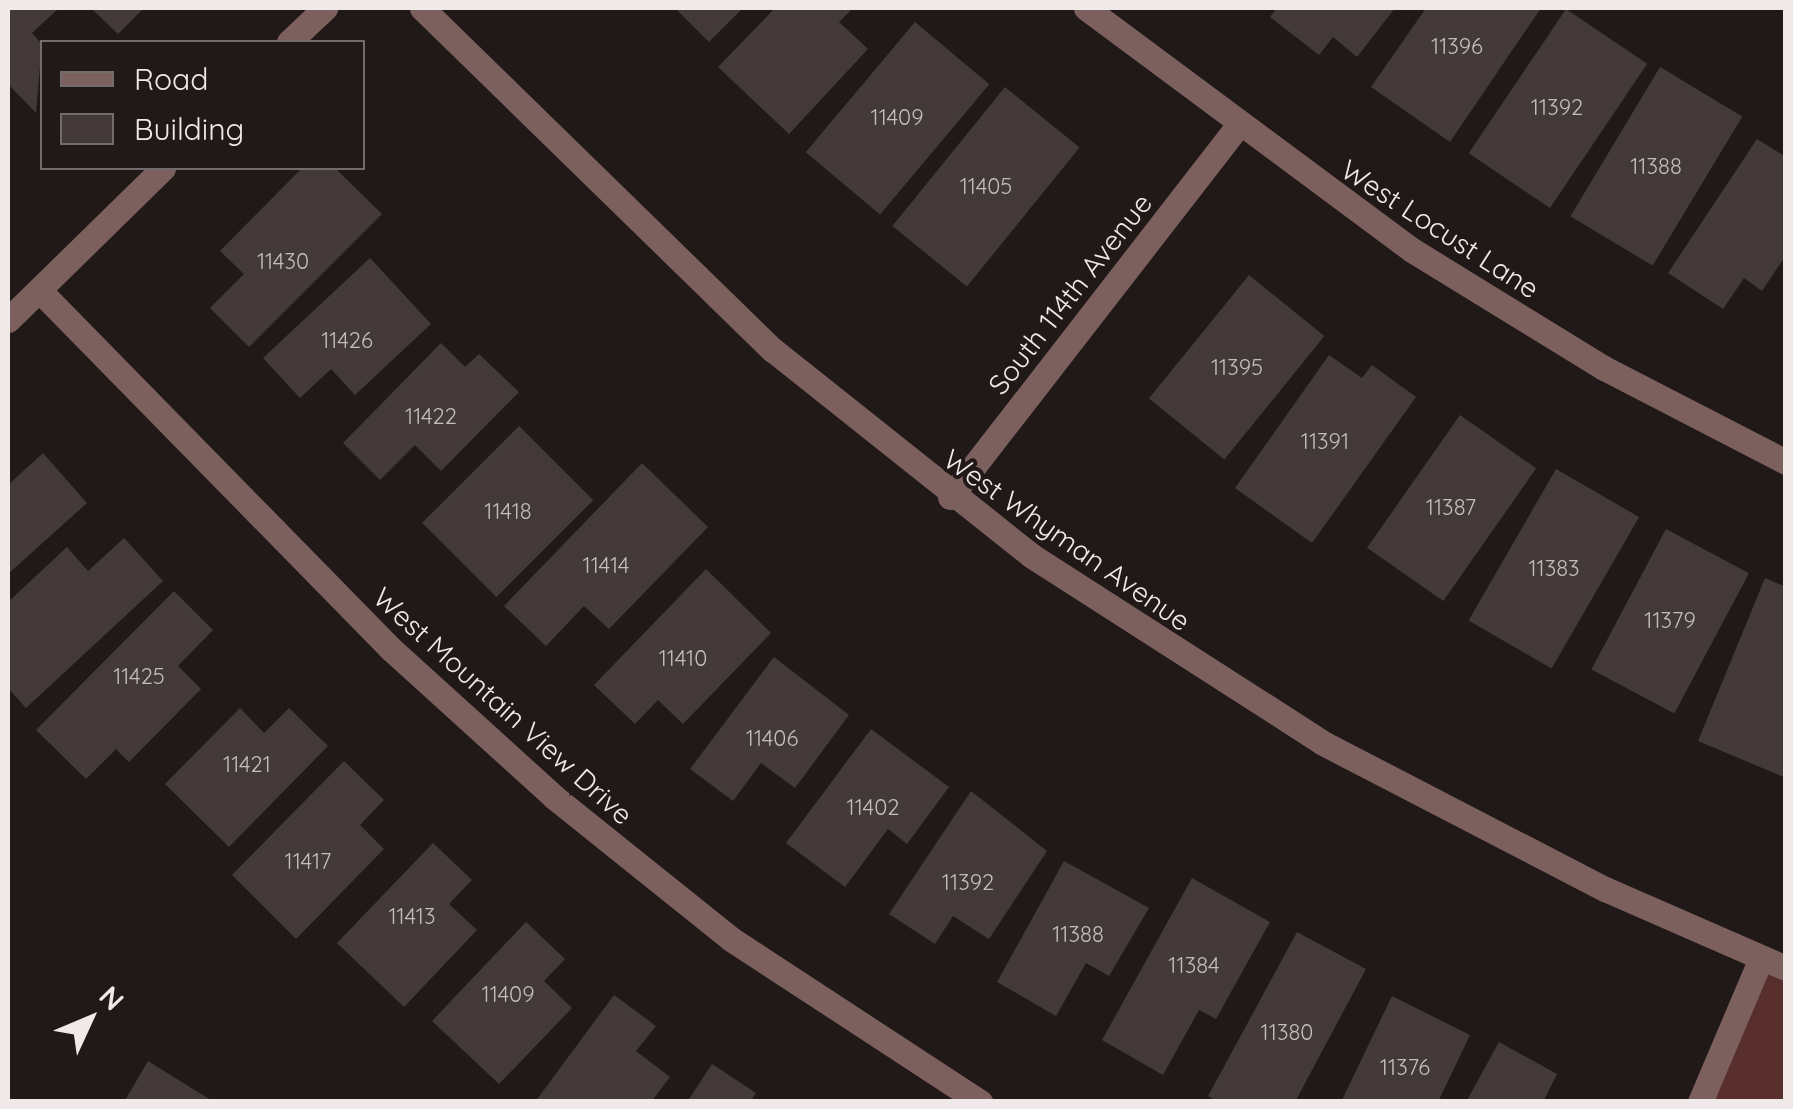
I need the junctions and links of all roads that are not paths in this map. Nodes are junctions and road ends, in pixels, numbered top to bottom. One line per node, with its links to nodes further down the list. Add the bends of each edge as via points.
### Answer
1 (325, 8): 4 (street)
2 (422, 8): 10 (street, West Whyman Avenue, via 684,270)
3 (1086, 8): 5 (street, West Locust Lane)
4 (291, 40)
5 (1237, 127): 9 (street, West Locust Lane, via 1500,306); 10 (street, South 114th Avenue)
6 (161, 170): 7 (street)
7 (39, 290): 8 (street); 12 (street, West Mountain View Drive, via 391,649 540,785 732,939)
8 (8, 320)
9 (1786, 462)
10 (950, 497): 11 (street, West Whyman Avenue, via 1206,674 1323,744 1529,852)
11 (1773, 963): 13 (street)
12 (980, 1102)
13 (1700, 1102)

